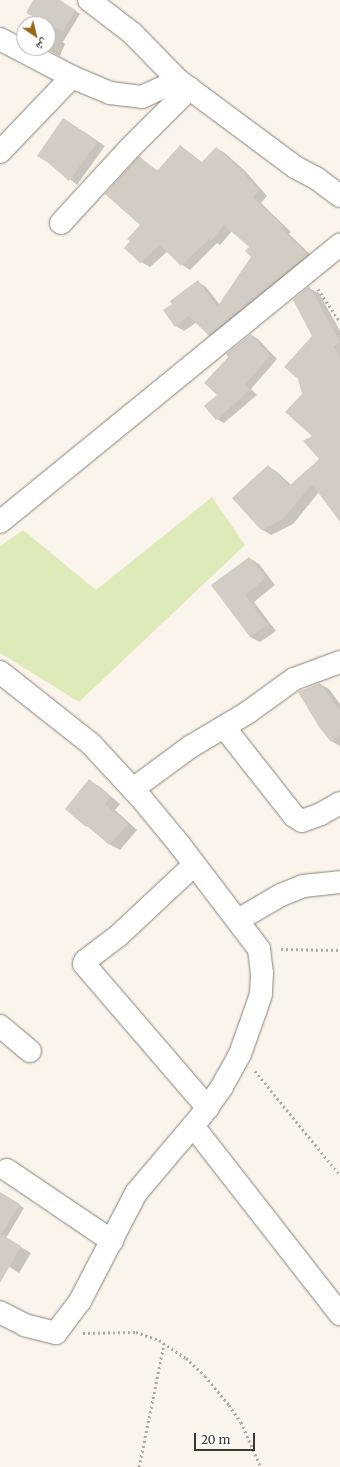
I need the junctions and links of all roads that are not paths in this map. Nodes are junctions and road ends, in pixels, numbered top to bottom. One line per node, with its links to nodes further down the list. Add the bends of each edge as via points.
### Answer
1 (89, 0): 4 (street, via 132,33)
2 (0, 39): 3 (street)
3 (72, 77): 4 (street, via 110,93 142,97); 5 (street)
4 (184, 84): 6 (street, via 295,167 316,178); 7 (street)
5 (0, 152)
6 (340, 196)
7 (61, 223)
8 (340, 245): 9 (street)
9 (0, 522)
10 (340, 662): 12 (street, via 294,679)
11 (0, 672): 13 (street, via 90,743)
12 (224, 726): 13 (street, via 190,747); 14 (street, via 294,816 302,821)
13 (133, 789): 15 (street)
14 (340, 803)
15 (194, 865): 17 (street); 20 (street, via 84,964)
16 (340, 882): 17 (street, via 303,886 281,895)
17 (238, 920): 20 (street, via 259,949 261,994 240,1054)
18 (0, 1026): 19 (street)
19 (30, 1051)
20 (208, 1108): 21 (street)
21 (193, 1126): 23 (street, via 136,1193); 25 (street)
22 (8, 1170): 23 (street)
23 (112, 1241): 24 (street, via 80,1301 56,1333 25,1325)
24 (0, 1312)
25 (340, 1314)

